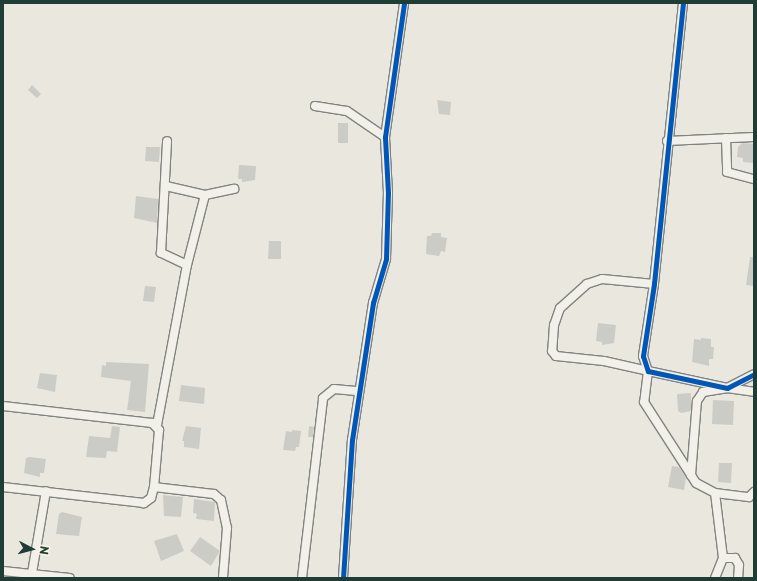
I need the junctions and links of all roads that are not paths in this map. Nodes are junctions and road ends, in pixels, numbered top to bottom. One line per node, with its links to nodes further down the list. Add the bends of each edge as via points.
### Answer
1 (404, 3): 4 (street)
2 (683, 3): 8 (street)
3 (316, 106): 4 (street, via 347,111)
4 (385, 137): 18 (street, via 388,193 386,259 373,302)
5 (754, 137): 6 (street)
6 (726, 138): 8 (street); 9 (street, via 727,172)
7 (167, 141): 10 (street)
8 (668, 141): 14 (street)
9 (754, 179)
10 (166, 186): 12 (street); 13 (street, via 161,253)
11 (234, 189): 12 (street)
12 (205, 195): 13 (street)
13 (187, 265): 21 (street)
14 (654, 284): 15 (street, via 643,356); 15 (street, via 602,279 587,284 560,308 554,325 552,351 556,356 604,361)
15 (648, 372): 17 (street); 22 (street, via 644,402)
16 (754, 374): 17 (street)
17 (727, 388): 19 (street); 22 (street, via 703,392 697,400)
18 (359, 391): 33 (street, via 334,389 323,398); 34 (street, via 352,440)
19 (754, 392)
20 (3, 406): 21 (street)
21 (157, 426): 24 (street)
22 (691, 475): 27 (street, via 696,483)
23 (3, 487): 25 (street)
24 (154, 487): 25 (street, via 151,498 144,503); 32 (street, via 214,494 221,500 227,528)
25 (46, 491): 30 (street)
26 (754, 492): 27 (street, via 749,497)
27 (715, 493): 28 (street)
28 (723, 558): 35 (street); 36 (street, via 735,558 739,564)
29 (3, 571): 30 (street)
30 (32, 573): 31 (street)
31 (70, 578)
32 (223, 578)
33 (302, 578)
34 (343, 578)
35 (715, 578)
36 (738, 578)

